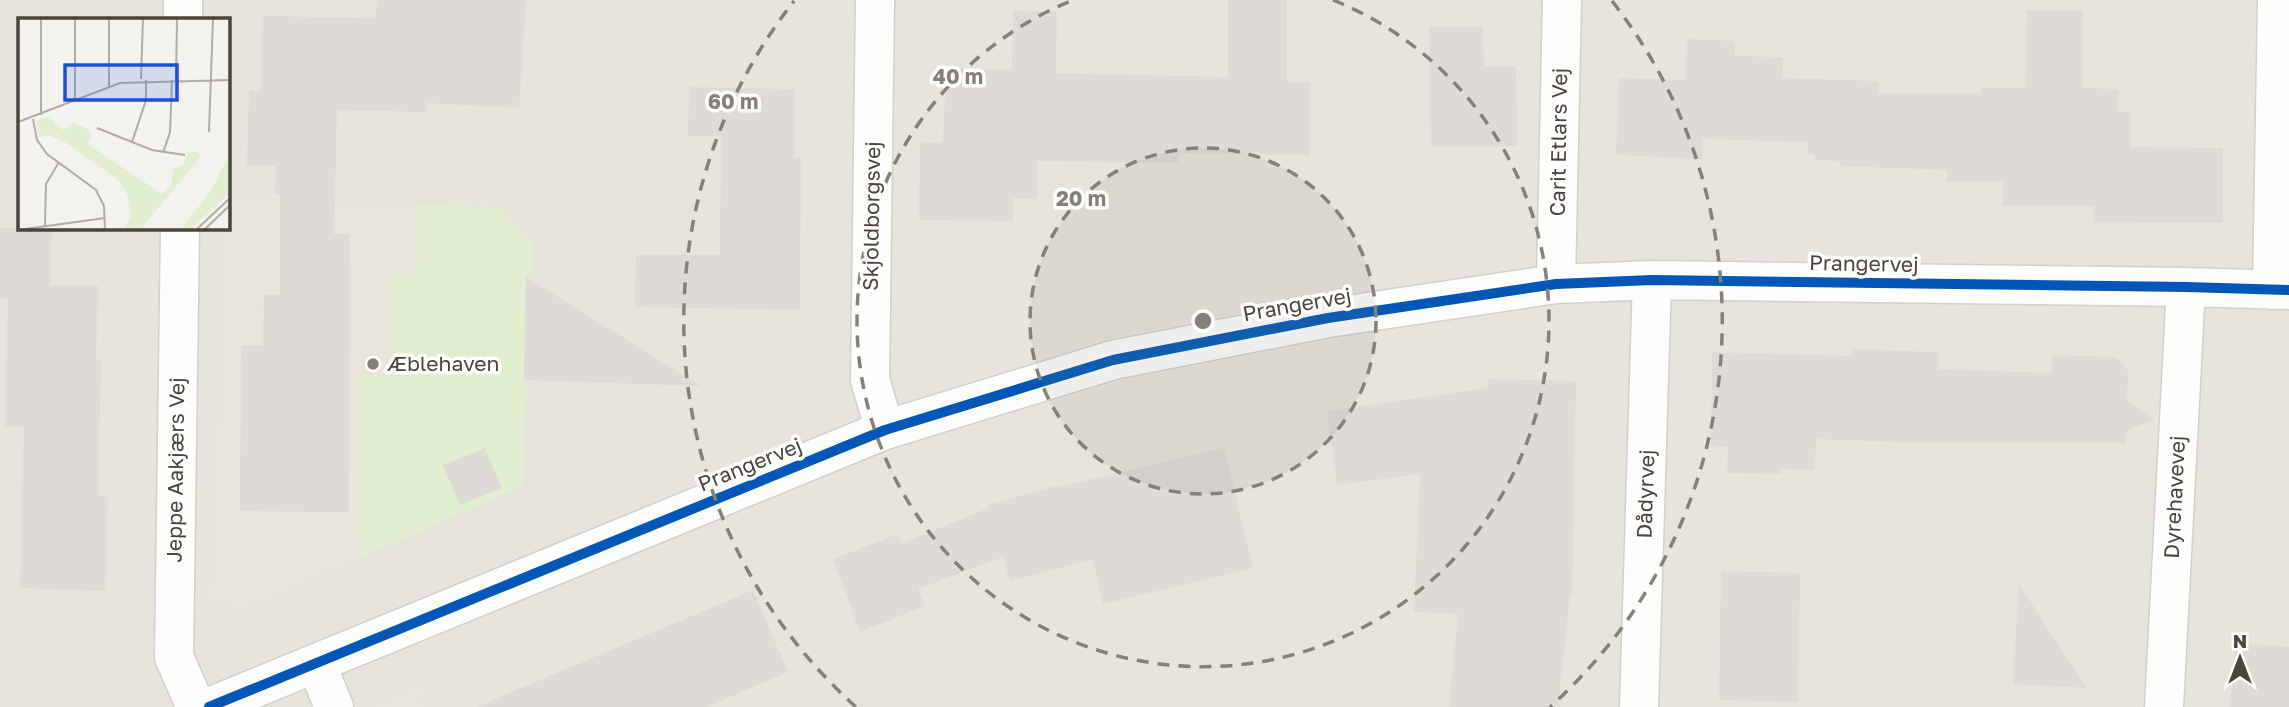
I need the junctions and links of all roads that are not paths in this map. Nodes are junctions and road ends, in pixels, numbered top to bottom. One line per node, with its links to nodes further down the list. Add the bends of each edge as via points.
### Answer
1 (183, 0): 5 (street)
2 (875, 0): 11 (street, Skjoldborgsvej, via 870,380)
3 (1562, 0): 8 (street, Carit Etlars Vej)
4 (2277, 0): 10 (street)
5 (183, 18)
6 (180, 229): 13 (street, Jeppe Aakjærs Vej, via 174,657)
7 (1652, 280): 8 (street, Prangervej); 9 (street, Prangervej); 16 (street, Dådyrvej)
8 (1556, 284): 11 (street, Prangervej, via 1328,318 1112,360)
9 (2186, 287): 10 (street, Prangervej); 17 (street, Dyrehavevej)
10 (2281, 290)
11 (885, 430): 12 (street, Prangervej)
12 (316, 663): 14 (street, Prangervej); 15 (street)
13 (196, 707)
14 (209, 707)
15 (334, 707)
16 (1639, 707)
17 (2164, 707)

